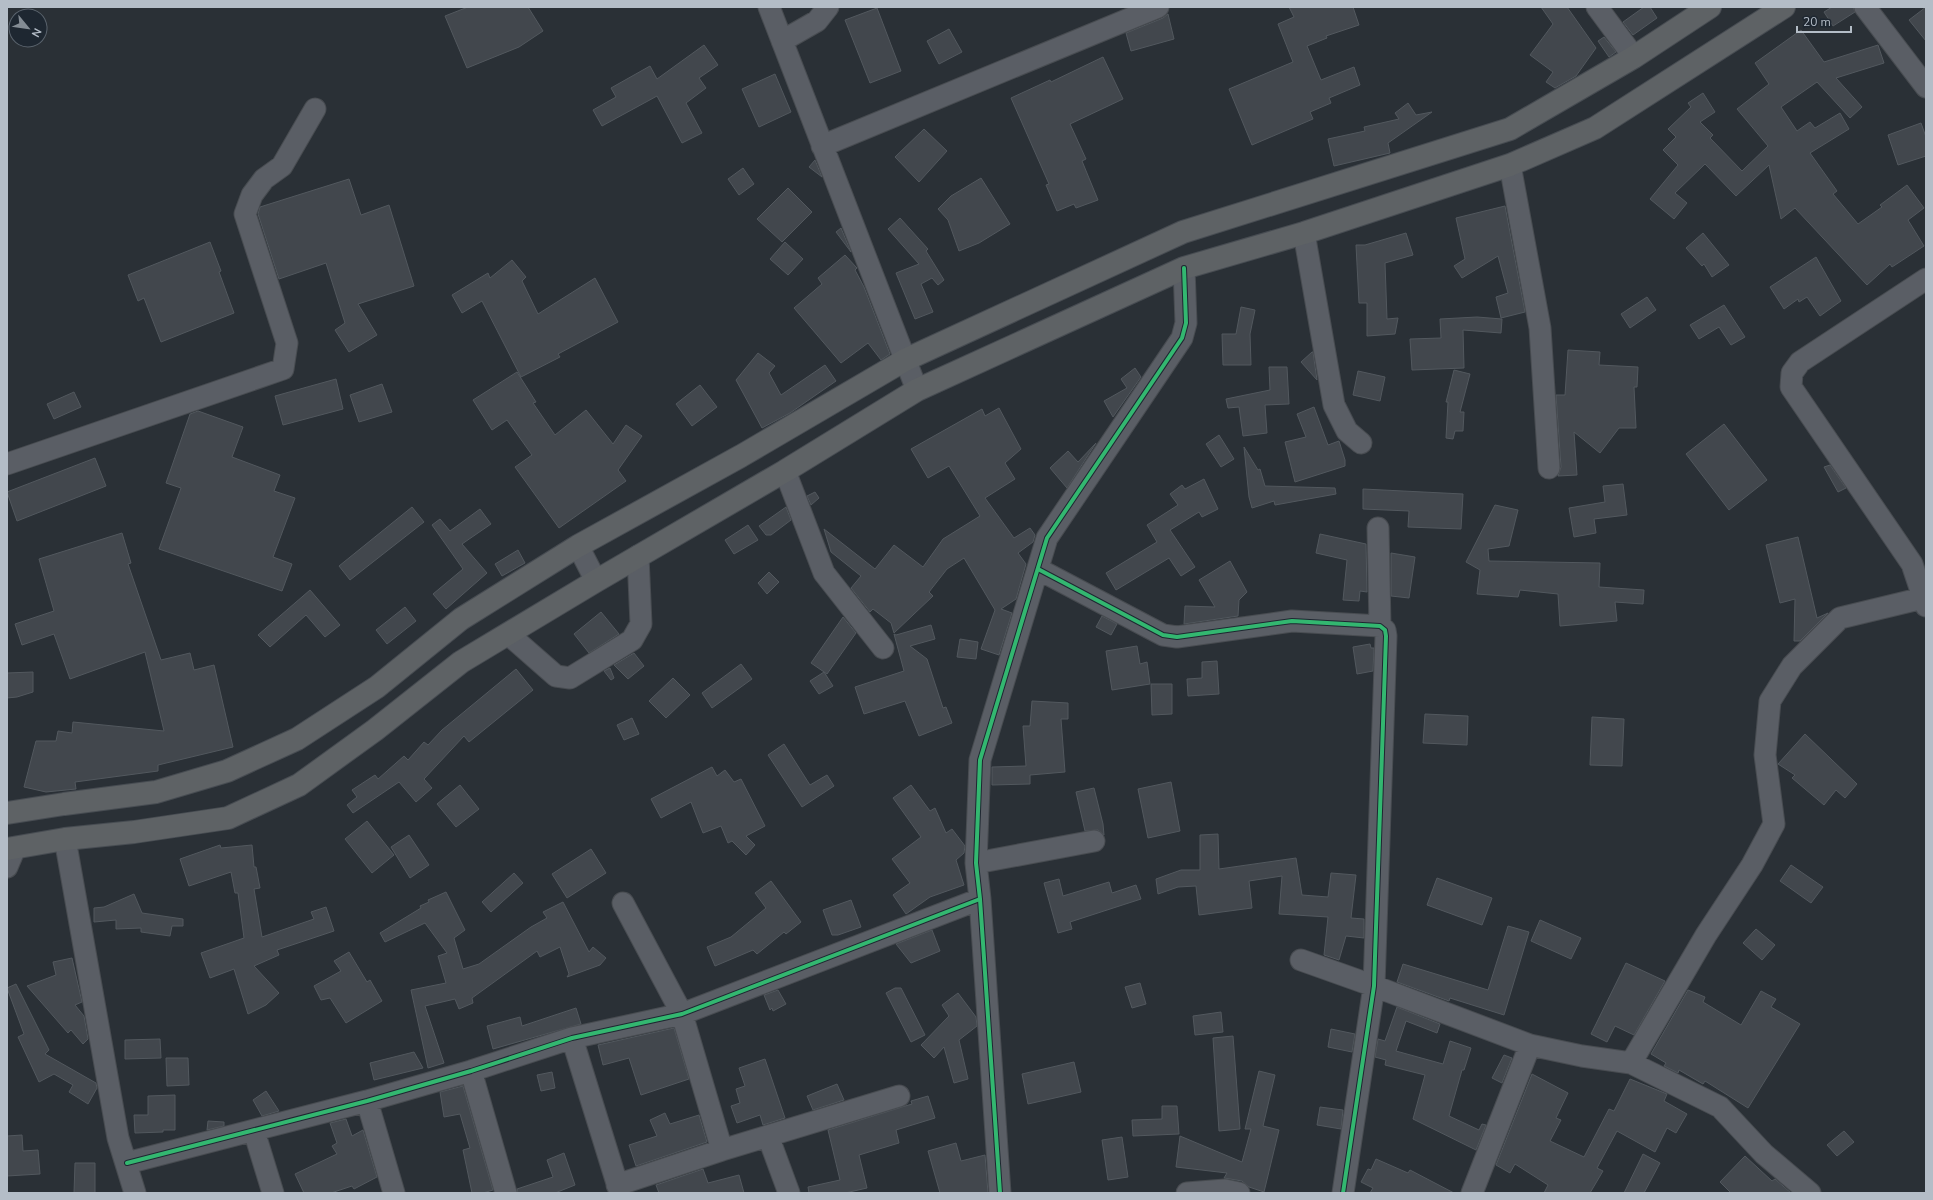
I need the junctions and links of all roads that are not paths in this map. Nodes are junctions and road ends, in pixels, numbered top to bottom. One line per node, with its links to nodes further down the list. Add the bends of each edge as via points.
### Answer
1 (768, 7): 8 (street)
2 (828, 7): 8 (street, via 817,21)
3 (1158, 7): 12 (street)
4 (1598, 7): 9 (street)
5 (1710, 7): 9 (highway)
6 (1784, 7): 13 (highway, via 1595,128)
7 (1866, 7): 10 (street)
8 (782, 41): 12 (street)
9 (1634, 57): 17 (highway, via 1510,129 1183,232)
10 (1926, 87)
11 (315, 109): 20 (street, via 282,166 264,179 252,195 245,214 287,343 283,369)
12 (822, 146): 17 (street)
13 (1510, 165): 14 (highway); 21 (street, via 1540,328)
14 (1304, 233): 15 (highway); 19 (street, via 1334,405 1347,431)
15 (1184, 268): 18 (highway); 26 (street, via 1186,322 1182,338 1047,538)
16 (1926, 279): 28 (street, via 1800,362 1792,373 1791,387 1912,564)
17 (905, 360): 18 (street); 24 (highway, via 741,456)
18 (917, 390): 22 (highway)
19 (1361, 443)
20 (7, 464)
21 (1549, 468)
22 (785, 471): 25 (highway); 31 (street, via 824,573)
23 (1378, 528): 29 (street)
24 (578, 546): 27 (street); 32 (highway, via 461,619 377,687 297,739 227,771 156,792)
25 (638, 556): 27 (highway); 30 (street, via 641,624 632,640 570,678 556,676)
26 (1038, 569): 29 (street, via 1162,634 1177,637 1292,621); 36 (street, via 980,760)
27 (596, 581): 30 (highway)
28 (1924, 602): 44 (street, via 1840,618 1788,672 1770,701 1765,756 1774,824 1752,865 1706,935)
29 (1380, 626): 40 (street, via 1385,630 1386,636)
30 (508, 634): 33 (highway, via 461,662 375,730 299,785 228,818)
31 (883, 648)
32 (7, 814)
33 (65, 839): 35 (highway); 51 (street, via 109,1093 118,1138)
34 (1094, 841): 36 (street)
35 (10, 855)
36 (976, 863): 37 (street)
37 (980, 899): 41 (street); 59 (street)
38 (623, 903): 41 (street)
39 (1300, 960): 40 (street)
40 (1374, 986): 43 (street); 61 (street)
41 (682, 1014): 42 (street); 50 (street)
42 (572, 1038): 45 (street); 52 (street)
43 (1530, 1045): 44 (street); 62 (street)
44 (1631, 1063): 63 (street, via 1720,1107 1764,1154)
45 (471, 1071): 47 (street); 57 (street)
46 (899, 1096): 49 (street)
47 (367, 1101): 48 (street); 56 (street)
48 (254, 1131): 51 (street); 55 (street)
49 (768, 1136): 50 (street); 58 (street)
50 (722, 1150): 52 (street)
51 (127, 1163): 54 (street)
52 (618, 1189)
53 (1229, 1192): 60 (street)
54 (135, 1193)
55 (273, 1193)
56 (394, 1193)
57 (506, 1193)
58 (789, 1193)
59 (1000, 1193)
60 (1187, 1193)
61 (1344, 1193)
62 (1472, 1193)
63 (1810, 1193)

